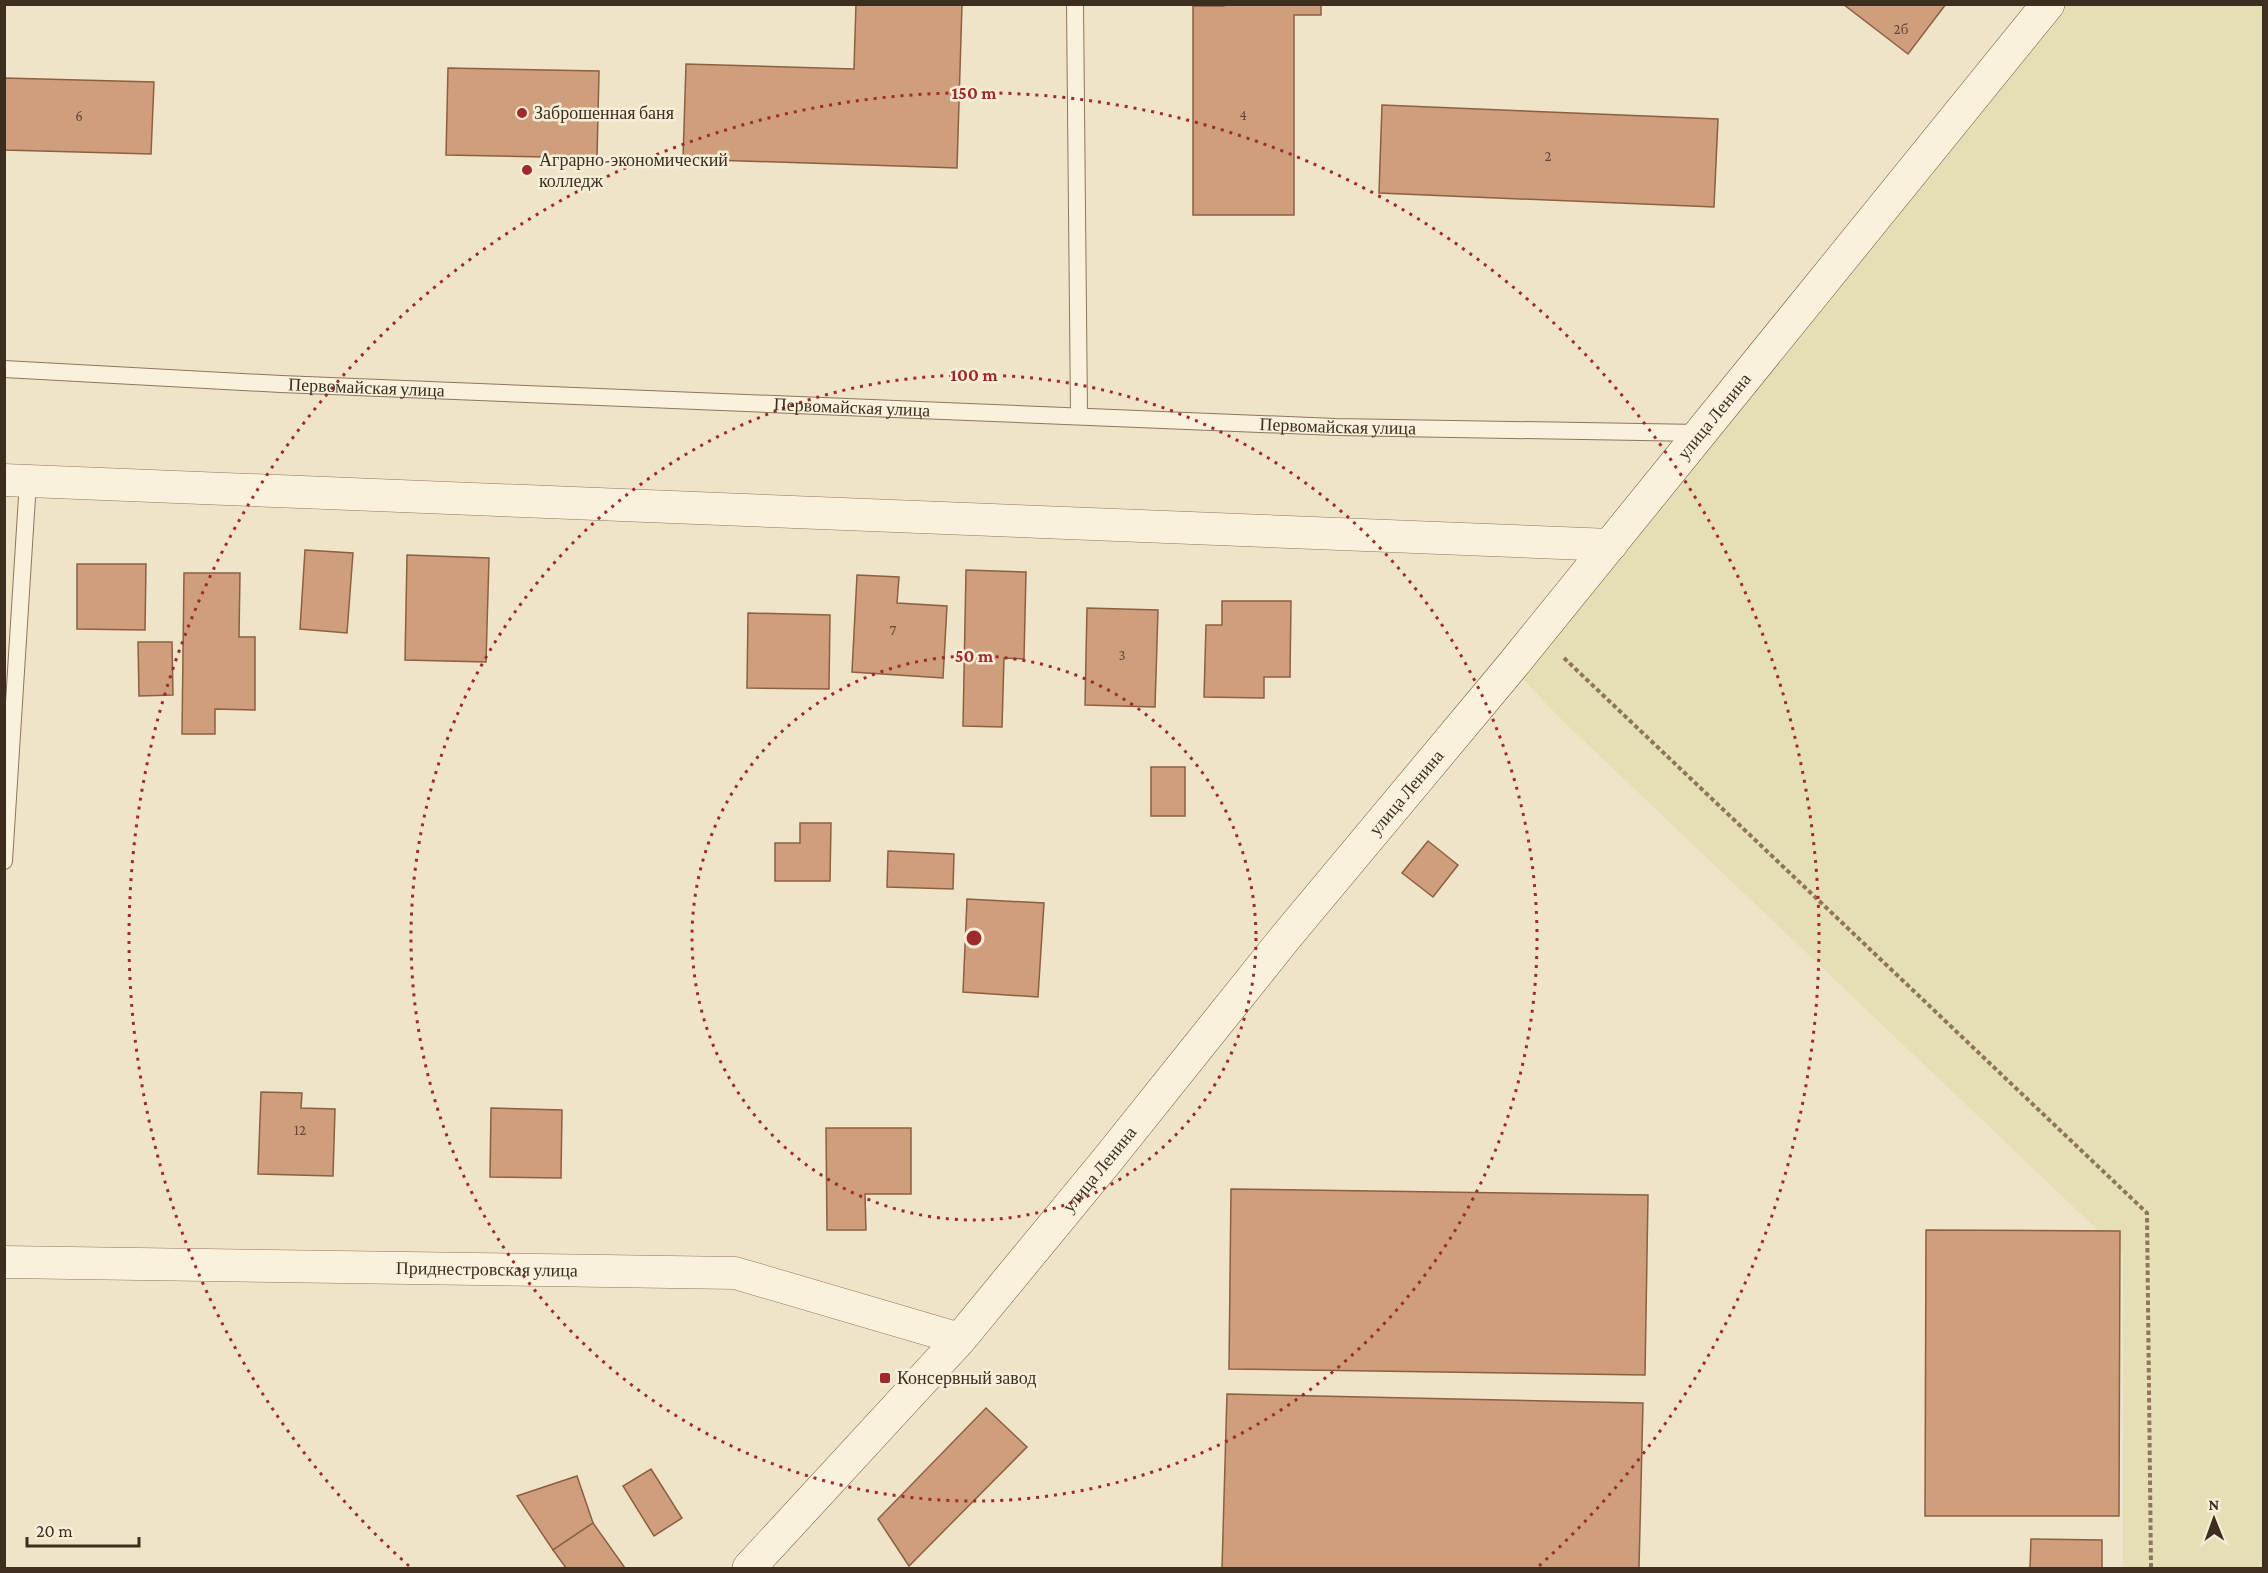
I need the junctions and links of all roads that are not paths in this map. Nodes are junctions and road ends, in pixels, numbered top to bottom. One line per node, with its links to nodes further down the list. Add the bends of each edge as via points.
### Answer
1 (1075, 4): 4 (lane)
2 (2048, 4): 5 (main road, улица Ленина)
3 (4, 369): 4 (lane, Первомайская улица, via 304,385)
4 (1079, 415): 5 (lane, Первомайская улица, via 1335,427)
5 (1700, 433): 7 (main road, улица Ленина)
6 (16, 480): 7 (street); 8 (lane)
7 (1611, 544): 10 (main road, улица Ленина)
8 (4, 861)
9 (4, 1262): 10 (street, Приднестровская улица, via 735,1273)
10 (960, 1339): 11 (main road, улица Ленина)
11 (749, 1569)

